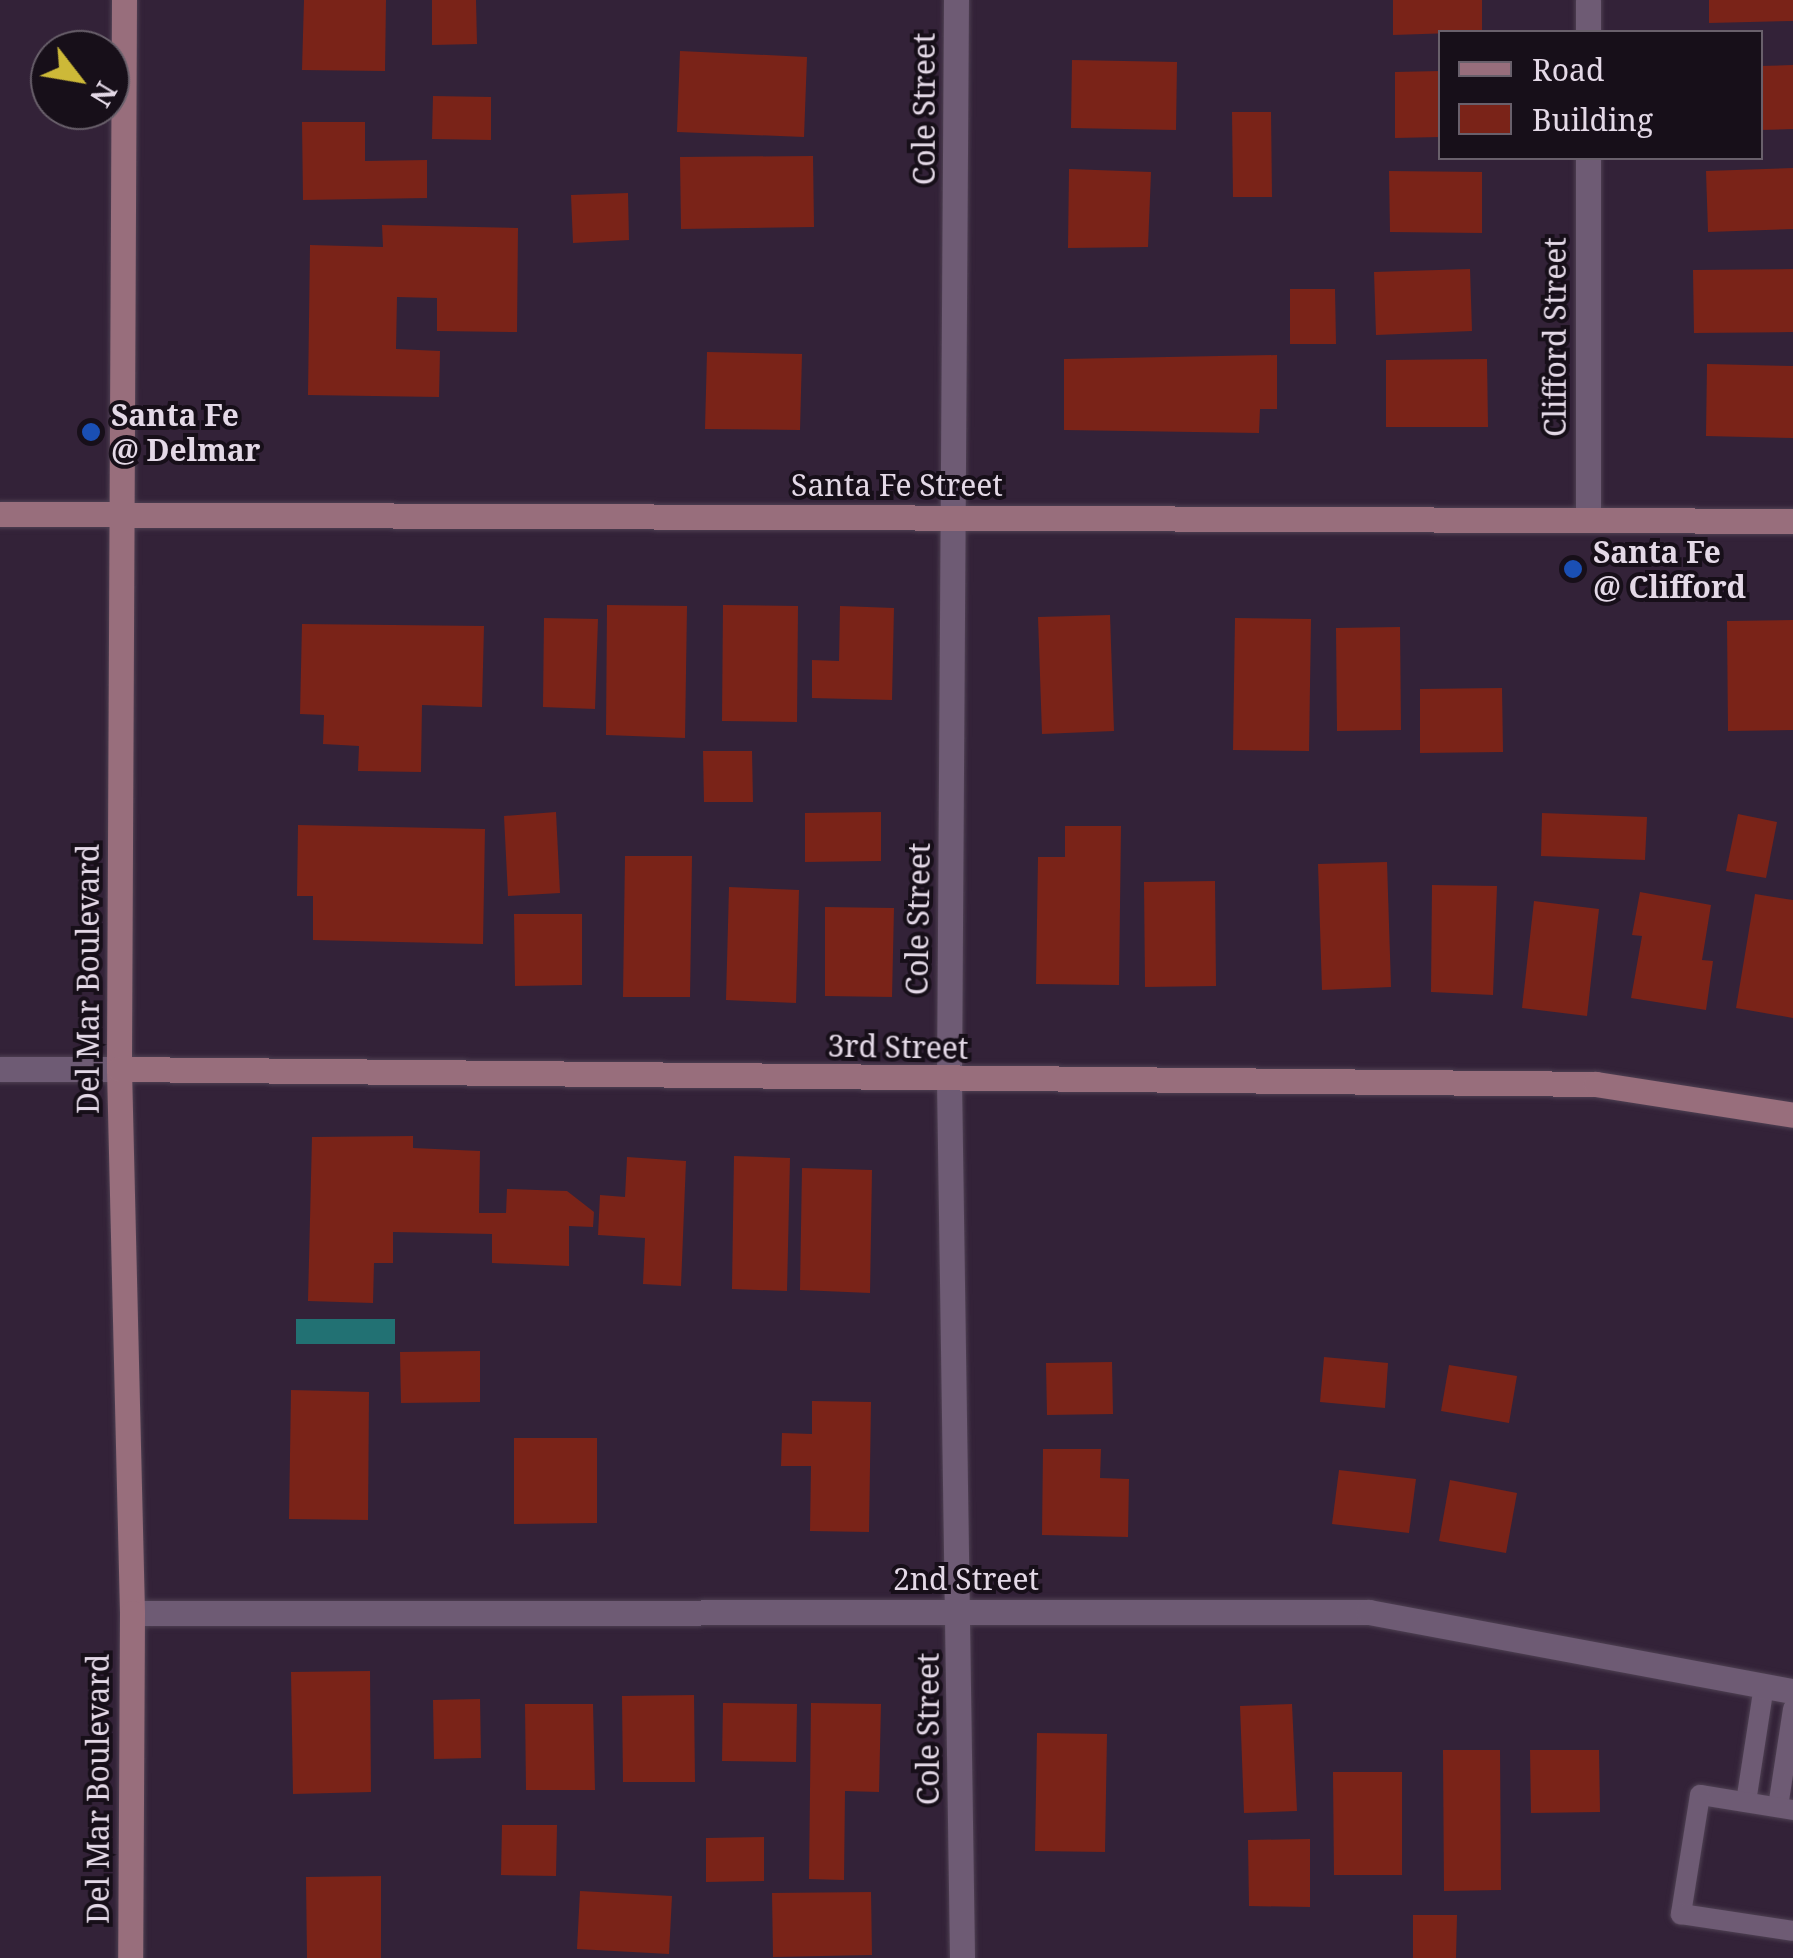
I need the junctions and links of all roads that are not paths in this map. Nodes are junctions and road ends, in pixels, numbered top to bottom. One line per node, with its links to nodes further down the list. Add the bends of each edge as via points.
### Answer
1 (124, 0): 7 (street, Del Mar Boulevard)
2 (956, 0): 9 (street, Cole Street)
3 (1588, 0): 4 (street)
4 (1588, 30)
5 (1588, 160): 8 (street, Clifford Street)
6 (0, 514): 7 (street, Santa Fe Street)
7 (124, 514): 9 (street, Santa Fe Street); 12 (street, Del Mar Boulevard)
8 (1588, 517): 9 (street, Santa Fe Street); 10 (street, Santa Fe Street)
9 (954, 518): 13 (street, Cole Street)
10 (1793, 520)
11 (0, 1069): 12 (street, 3rd Street)
12 (119, 1069): 13 (street, 3rd Street); 16 (street, Del Mar Boulevard)
13 (949, 1080): 14 (street, 3rd Street, via 1596,1084); 15 (street, Cole Street)
14 (1793, 1115)
15 (960, 1612): 16 (street, 2nd Street); 17 (street, 2nd Street, via 1369,1612); 24 (street, Cole Street)
16 (132, 1613): 23 (street, Del Mar Boulevard)
17 (1764, 1686): 18 (street, 2nd Street); 20 (lane)
18 (1793, 1691)
19 (1793, 1709): 21 (lane)
20 (1746, 1802): 21 (lane); 22 (lane, via 1700,1795 1681,1914)
21 (1786, 1809)
22 (1793, 1931)
23 (130, 1958)
24 (962, 1958)

